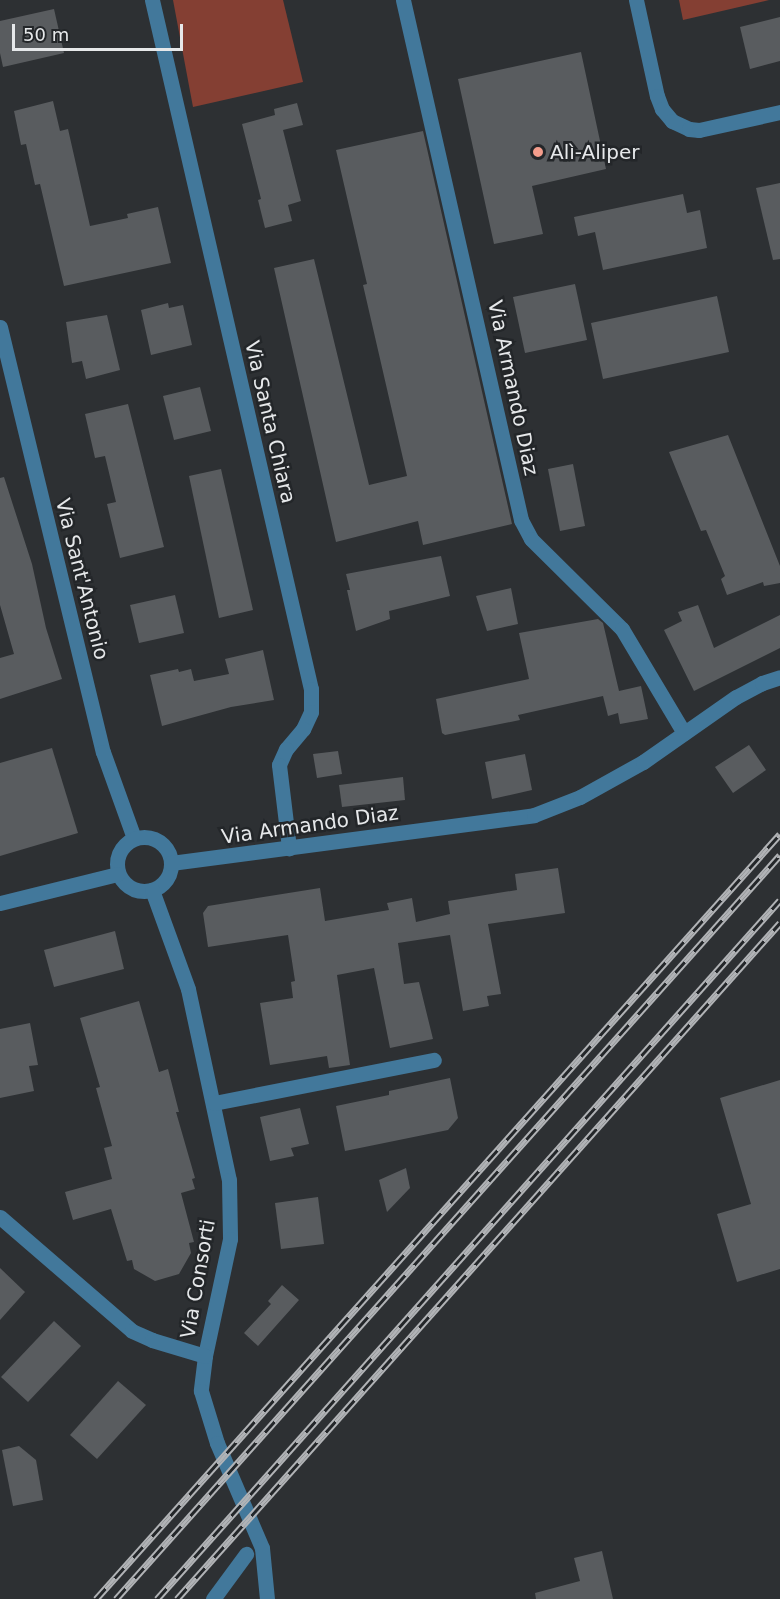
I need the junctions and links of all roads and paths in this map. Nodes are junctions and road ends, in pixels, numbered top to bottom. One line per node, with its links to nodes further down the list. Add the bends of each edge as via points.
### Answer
1 (152, 0): 9 (street, Via Santa Chiara, via 311,689 310,712 303,729 286,748 279,765)
2 (403, 0): 7 (street, Via Armando Diaz, via 521,520 531,539 622,629)
3 (636, 0): 4 (street, via 657,96 672,121 699,130)
4 (780, 112)
5 (0, 327): 8 (street, Via Sant'Antonio, via 103,752)
6 (780, 677): 7 (street, Via Armando Diaz, via 736,697)
7 (684, 733): 9 (street, Via Armando Diaz, via 643,762 580,797 534,815)
8 (134, 838): 10 (street, via 147,836 159,841 168,850); 11 (street, via 117,857)
9 (289, 848): 10 (street, Via Armando Diaz)
10 (171, 863): 12 (street, via 162,884)
11 (117, 874): 12 (street, via 130,888); 13 (street)
12 (152, 890): 15 (street, Via Consorti, via 188,989)
13 (0, 903)
14 (434, 1060): 15 (street)
15 (214, 1103): 17 (street, Via Consorti, via 232,1215 225,1272)
16 (0, 1217): 17 (street, Via Consorti, via 132,1331)
17 (205, 1356): 20 (street, Via Consorti, via 201,1391 217,1443 262,1548)
18 (246, 1554): 19 (street)
19 (213, 1599)
20 (267, 1599)

